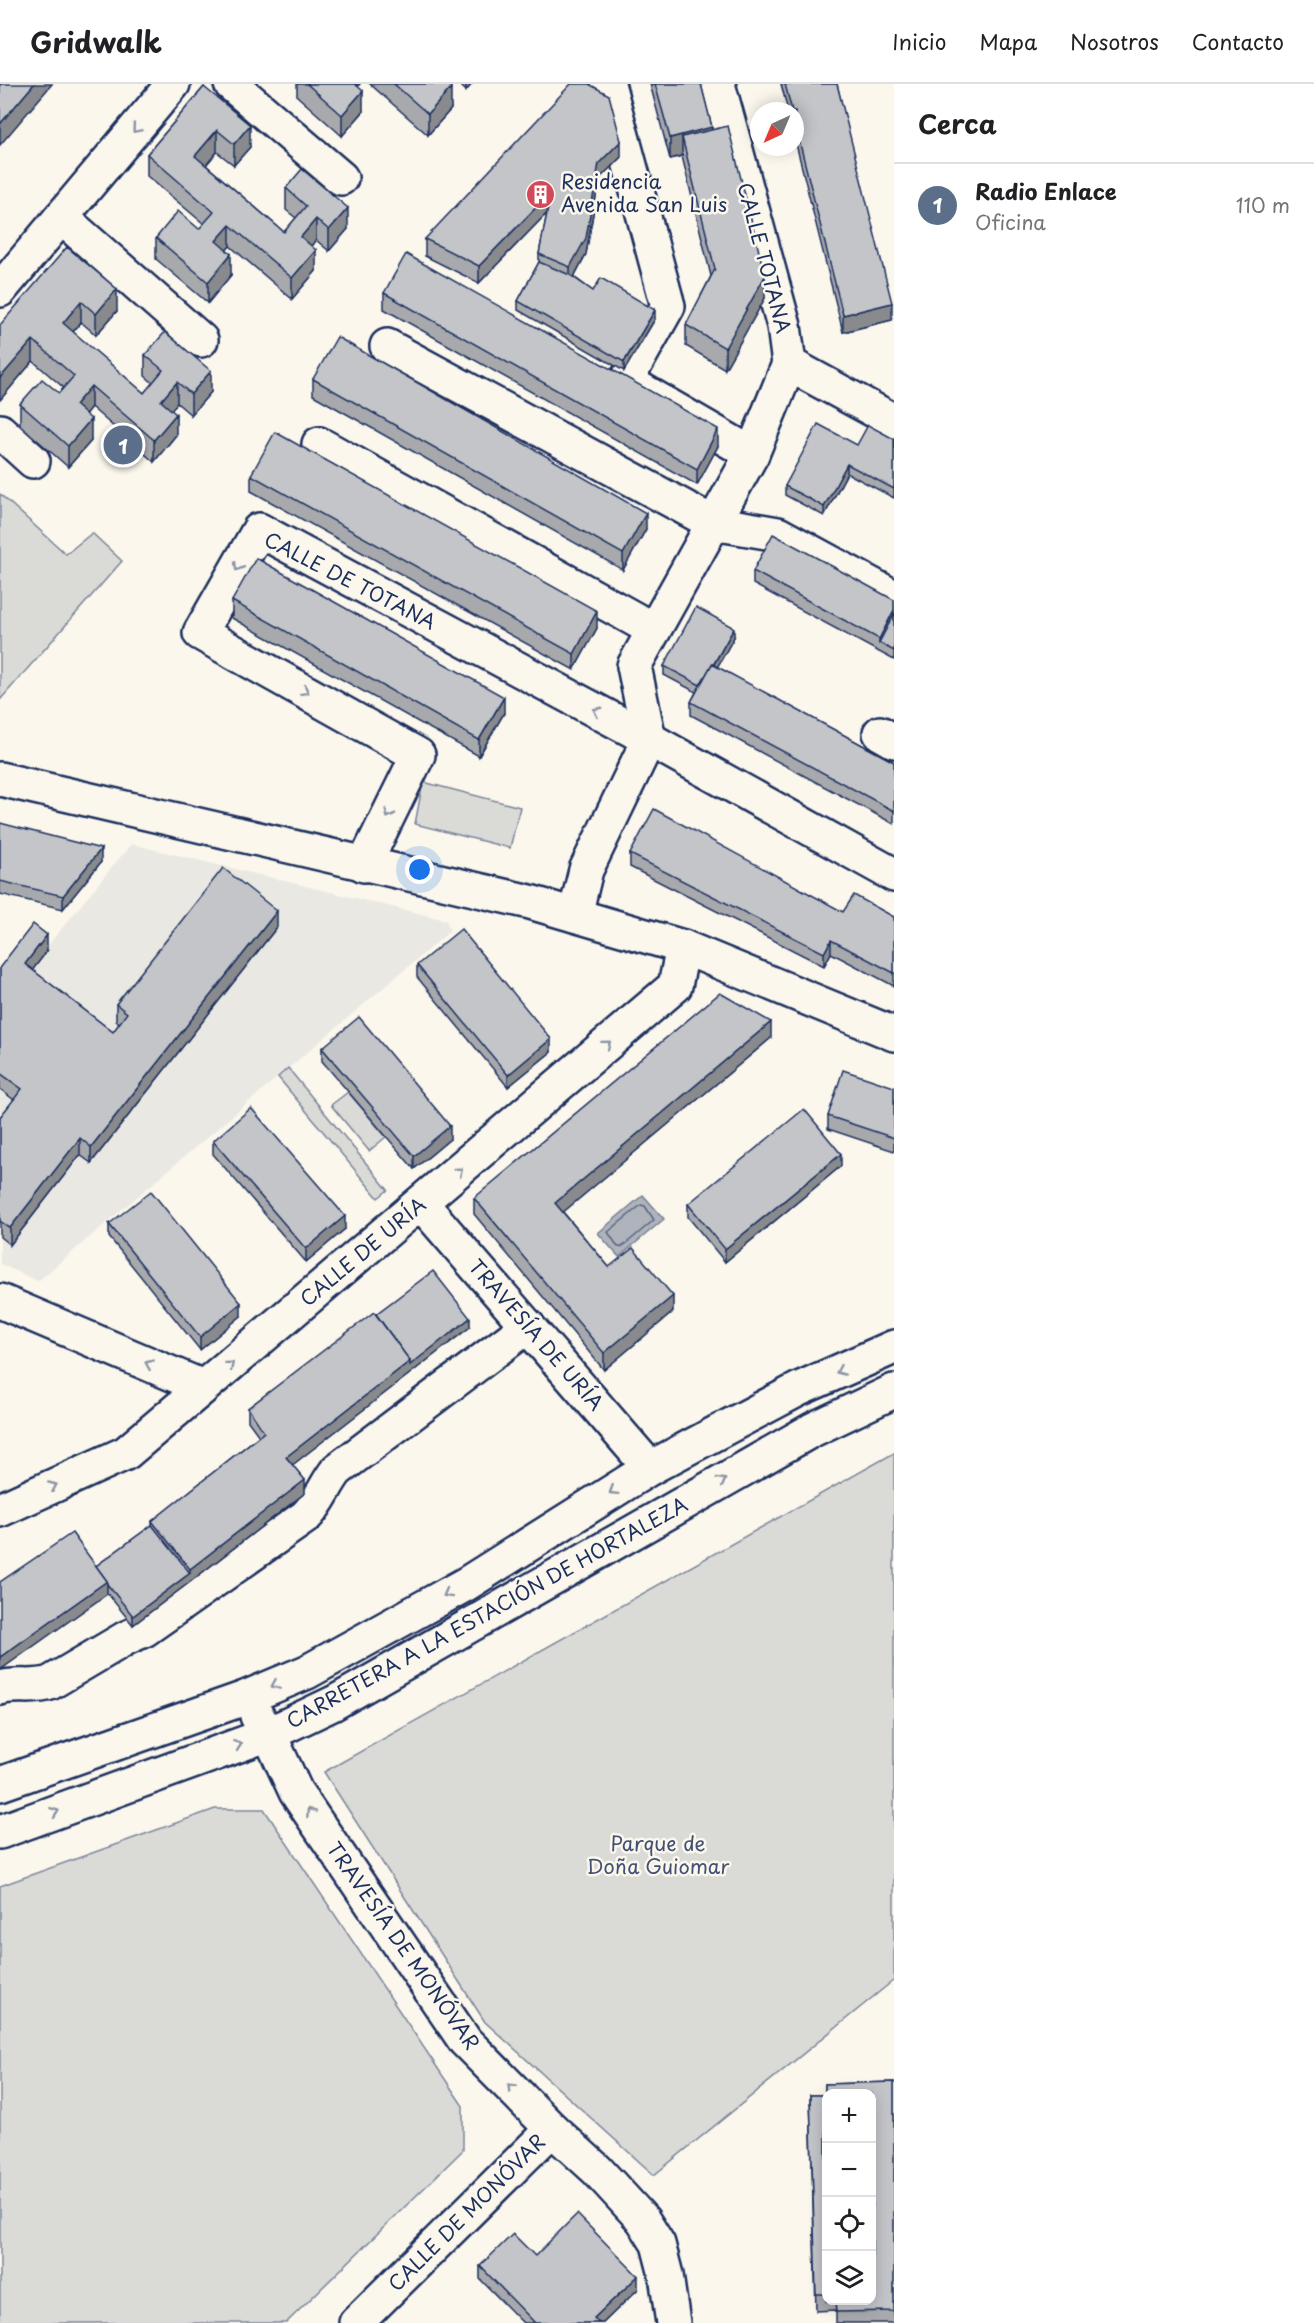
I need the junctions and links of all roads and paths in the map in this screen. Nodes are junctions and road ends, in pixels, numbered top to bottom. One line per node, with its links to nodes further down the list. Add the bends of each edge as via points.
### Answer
1 (173, 84): 6 (street, one-way to 6)
2 (231, 84): 5 (street)
3 (608, 84): 12 (street, via 669,306)
4 (718, 84): 11 (street, CALLE TOTANA, via 784,326)
5 (341, 178)
6 (62, 217): 7 (street); 8 (street)
7 (0, 290)
8 (201, 340)
9 (387, 346): 18 (street)
10 (595, 364): 12 (street)
11 (789, 364): 13 (street); 16 (street)
12 (626, 381): 16 (street)
13 (894, 421)
14 (0, 431): 17 (street)
15 (319, 444): 20 (street)
16 (752, 454): 18 (street)
17 (33, 461)
18 (713, 523): 19 (street, via 778,534); 20 (street)
19 (894, 597)
20 (654, 630): 21 (street, via 634,666)
21 (649, 739): 23 (street, CALLE DE TOTANA, one-way to 23, via 259,530 200,633 418,755); 24 (street); 25 (street, via 586,870)
22 (0, 779): 23 (street)
23 (364, 865): 25 (street)
24 (894, 875)
25 (575, 915): 26 (street)
26 (682, 947): 27 (street); 28 (street, CALLE DE URÍA, one-way to 26, via 675,986)
27 (894, 1034)
28 (421, 1203): 30 (street, TRAVESÍA DE URÍA); 32 (street, CALLE DE URÍA, one-way to 28)
29 (0, 1301): 32 (street, one-way to 29)
30 (528, 1326): 34 (street, TRAVESÍA DE URÍA); 36 (street, via 337,1470 305,1517 144,1630 50,1683)
31 (894, 1347): 34 (street, CARRETERA A LA ESTACIÓN DE HORTALEZA, one-way to 34, via 799,1389)
32 (203, 1388): 35 (street, CALLE DE URÍA, one-way to 32, via 126,1453)
33 (894, 1391): 38 (street, CARRETERA A LA ESTACIÓN DE HORTALEZA, one-way to 33, via 334,1703 812,1430)
34 (650, 1468): 37 (street, CARRETERA A LA ESTACIÓN DE HORTALEZA, one-way to 37, via 466,1584 307,1672)
35 (0, 1510)
36 (0, 1688)
37 (245, 1698): 38 (street, TRAVESÍA DE MONÓVAR); 39 (street, CARRETERA A LA ESTACIÓN DE HORTALEZA)
38 (269, 1734): 40 (street, CARRETERA A LA ESTACIÓN DE HORTALEZA, one-way to 38); 41 (street, TRAVESÍA DE MONÓVAR, one-way to 38, via 465,2041 297,1792)
39 (0, 1784)
40 (0, 1832)
41 (552, 2129): 42 (street, CALLE DE MONÓVAR); 43 (street, TRAVESÍA DE MONÓVAR, via 597,2170 643,2220 658,2244)
42 (356, 2323)
43 (673, 2323)

